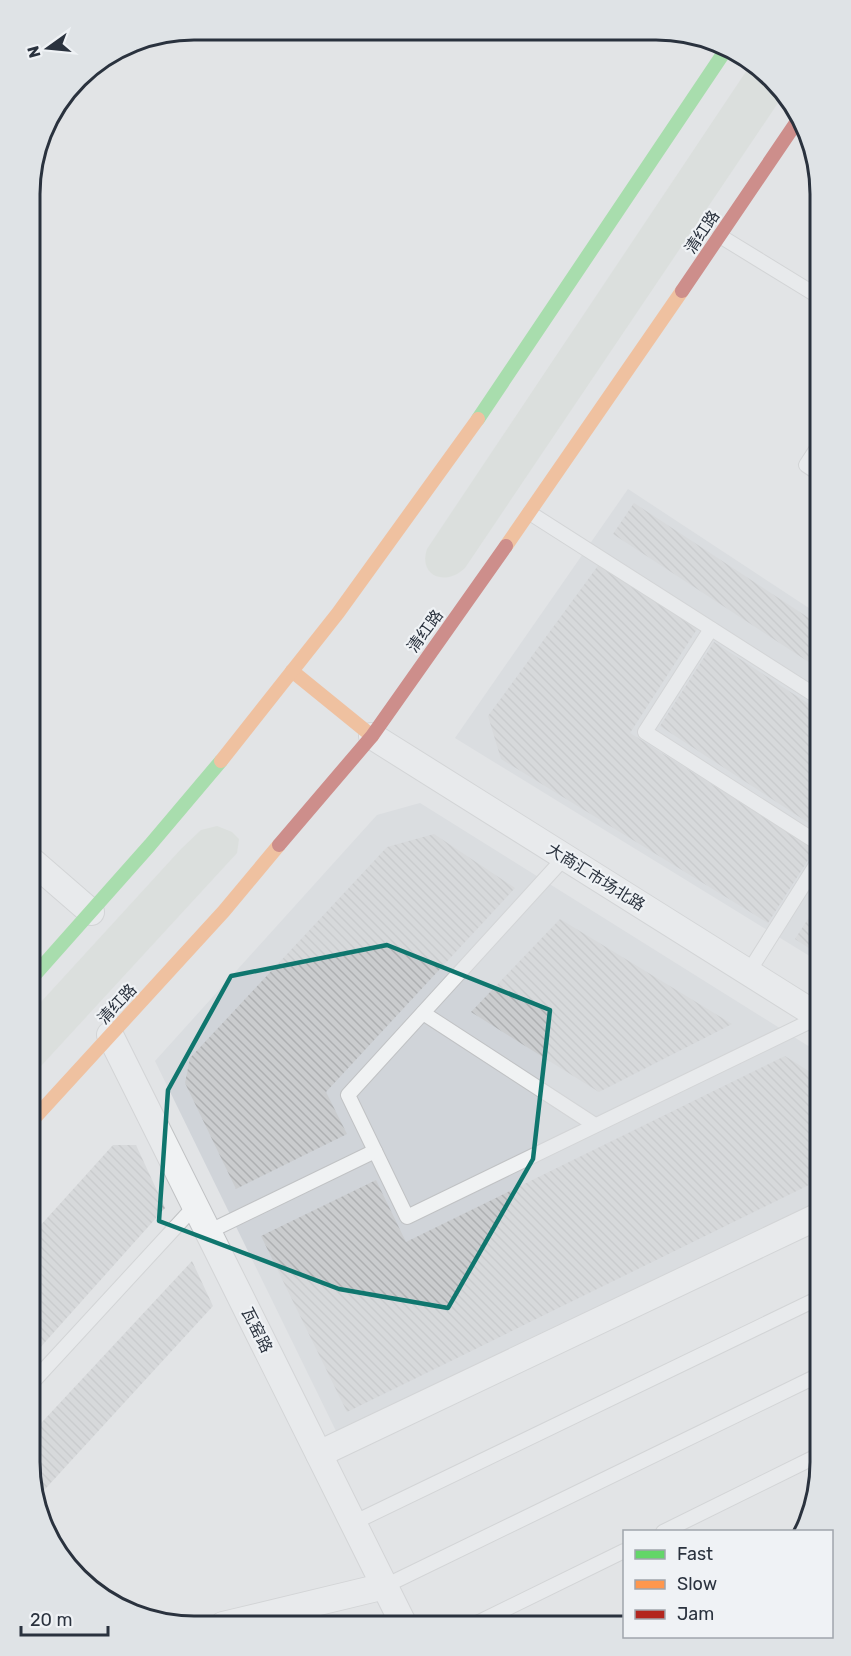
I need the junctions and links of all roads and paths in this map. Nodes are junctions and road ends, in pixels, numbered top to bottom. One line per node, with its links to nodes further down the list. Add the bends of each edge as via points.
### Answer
1 (722, 55): 7 (main road, via 426,492)
2 (795, 125): 3 (main road, 清红路)
3 (720, 236): 4 (lane); 5 (main road, 清红路)
4 (810, 291)
5 (530, 513): 6 (lane); 9 (main road, 清红路)
6 (711, 629): 8 (lane); 10 (lane, via 645,732)
7 (292, 671): 9 (main road); 14 (main road, via 252,724)
8 (810, 692)
9 (372, 736): 11 (street, 大商汇市场北路); 20 (main road, 清红路, via 224,911)
10 (810, 838)
11 (565, 857): 16 (street, 大商汇市场北路); 18 (lane)
12 (40, 868): 14 (street)
13 (810, 874): 16 (lane)
14 (91, 912): 15 (main road)
15 (40, 968)
16 (748, 973): 17 (street, 大商汇市场北路)
17 (810, 1012)
18 (423, 1013): 22 (lane); 23 (lane, via 348,1095)
19 (810, 1023): 22 (lane)
20 (110, 1035): 21 (main road, 清红路); 24 (street, 瓦窑路)
21 (40, 1112)
22 (595, 1125): 23 (lane, via 407,1217)
23 (375, 1151): 26 (lane)
24 (195, 1206): 26 (street, 瓦窑路); 28 (lane)
25 (810, 1220): 30 (street)
26 (208, 1232): 30 (street, 瓦窑路)
27 (810, 1302): 32 (lane)
28 (40, 1374)
29 (810, 1379): 35 (lane)
30 (319, 1454): 32 (street, 瓦窑路)
31 (810, 1459): 33 (lane)
32 (353, 1523): 35 (street, 瓦窑路)
33 (667, 1530)
34 (623, 1551): 38 (lane)
35 (385, 1587): 36 (street); 37 (street, 瓦窑路)
36 (261, 1616)
37 (400, 1616)
38 (491, 1616)

